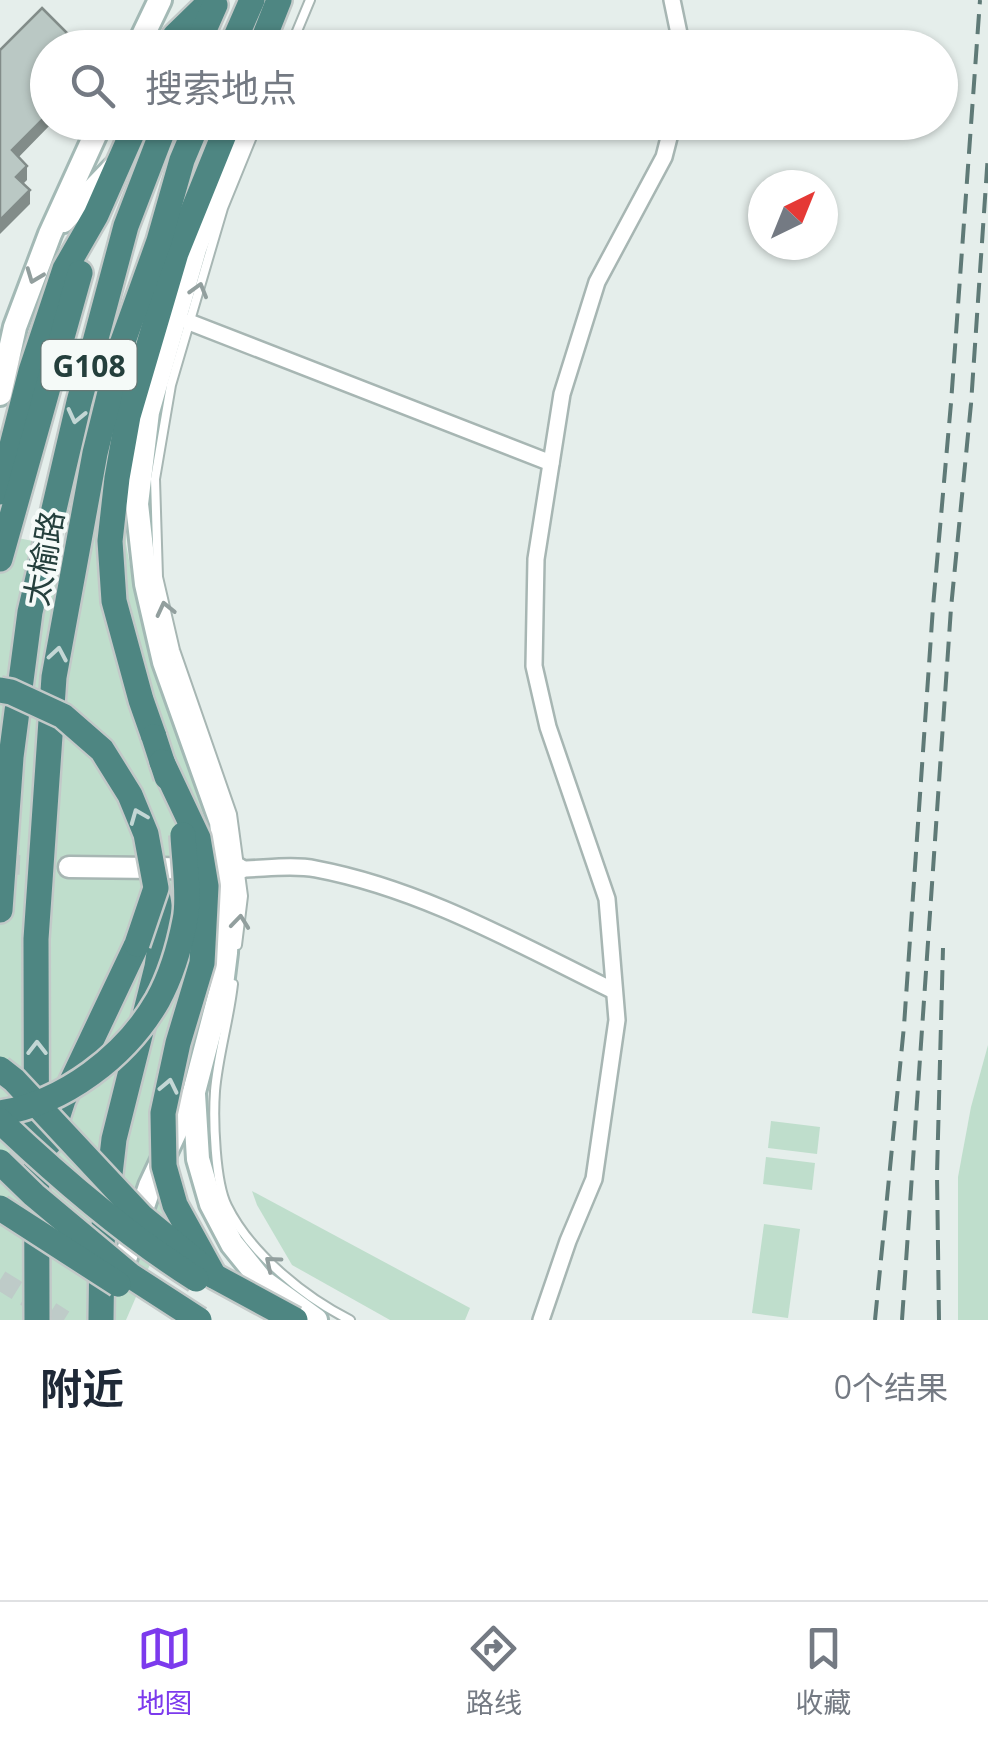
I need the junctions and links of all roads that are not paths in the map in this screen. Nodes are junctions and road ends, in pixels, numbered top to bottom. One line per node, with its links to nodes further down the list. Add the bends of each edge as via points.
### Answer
1 (160, 0): 9 (main road)
2 (190, 0): 10 (highway)
3 (214, 0): 11 (highway)
4 (252, 0): 12 (highway)
5 (279, 0): 13 (highway)
6 (291, 0): 14 (main road)
7 (310, 0): 15 (lane)
8 (672, 0): 16 (street)
9 (146, 30)
10 (183, 30)
11 (191, 30)
12 (239, 30)
13 (267, 30)
14 (279, 30)
15 (298, 30)
16 (678, 30)
17 (94, 140): 26 (main road)
18 (129, 140): 25 (highway)
19 (159, 140): 37 (highway, 太榆路 / G108, one-way to 37, via 126,226 30,612)
20 (190, 140): 46 (highway, 太榆路 / G108, one-way to 20, via 36,939 54,678 122,344)
21 (222, 140): 33 (highway, bridge, via 176,252 128,416 110,540 114,601)
22 (235, 140): 35 (main road, via 194,249 148,412 137,504 164,662)
23 (250, 140): 27 (lane, one-way to 23, via 222,208)
24 (668, 140): 29 (street, via 596,282 562,394)
25 (120, 162): 26 (main road); 28 (highway)
26 (50, 234): 28 (main road, one-way to 28, via 15,327)
27 (189, 322): 29 (street); 35 (lane, one-way to 27, via 232,814 175,650 158,577 156,479)
28 (22, 401): 30 (highway); 31 (highway)
29 (551, 463): 40 (street, via 536,558 534,666 606,900)
30 (0, 492)
31 (0, 558)
32 (0, 690): 36 (highway, one-way to 32, bridge, via 146,834 102,750 63,716)
33 (162, 762): 43 (highway, bridge, via 183,829 186,916 158,999 100,1068 49,1099); 48 (highway, one-way to 33, bridge, via 175,1206 164,1166 163,1113 202,963 206,886 198,838)
34 (69, 867): 35 (street)
35 (233, 869): 38 (lane, one-way to 35, via 242,896); 40 (street, via 312,868 378,885 447,910); 42 (main road, via 222,985)
36 (156, 888): 46 (highway, bridge); 50 (highway, via 163,926 157,967 114,1139 102,1243)
37 (0, 910)
38 (236, 953)
39 (234, 972): 56 (lane, one-way to 39, via 324,1307 256,1250 226,1204 216,1155 216,1091)
40 (614, 991): 57 (street, via 617,1020 594,1179)
41 (0, 1069): 48 (highway, bridge, via 142,1217)
42 (194, 1092): 50 (main road, via 150,1186); 55 (main road, via 198,1159 232,1244 262,1280)
43 (0, 1113)
44 (0, 1120): 53 (highway, bridge, via 150,1250)
45 (0, 1162): 52 (highway, bridge, via 131,1276)
46 (38, 1176): 49 (highway, 太榆路 / G108)
47 (0, 1208): 51 (highway, bridge)
48 (214, 1276): 54 (highway, bridge)
49 (37, 1320)
50 (104, 1320)
51 (167, 1320)
52 (198, 1320)
53 (259, 1320)
54 (295, 1320)
55 (316, 1320)
56 (350, 1320)
57 (541, 1320)

